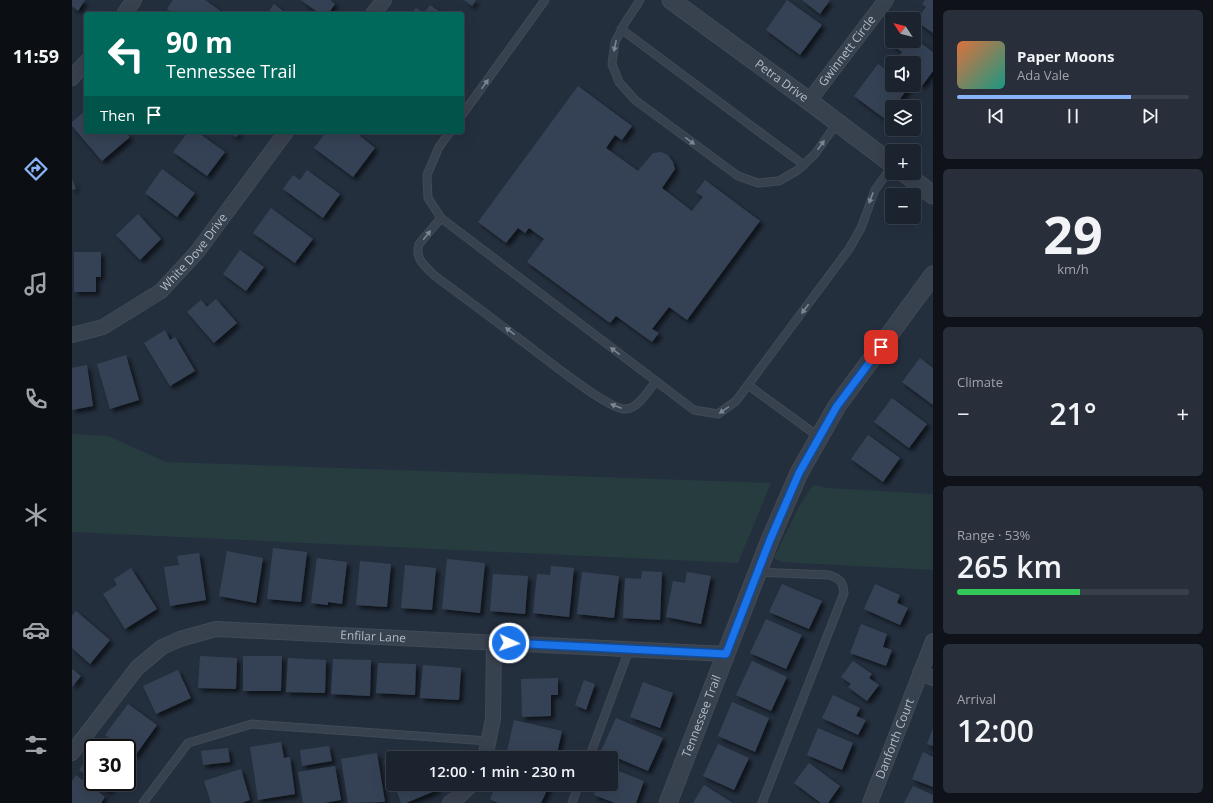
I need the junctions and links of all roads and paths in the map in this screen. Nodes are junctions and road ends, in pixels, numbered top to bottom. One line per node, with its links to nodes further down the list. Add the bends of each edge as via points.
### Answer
1 (134, 0): 7 (street)
2 (384, 0): 8 (street)
3 (545, 0): 13 (lane, one-way to 3)
4 (640, 0): 9 (lane)
5 (671, 0): 12 (street, Petra Drive)
6 (886, 0): 12 (street, Gwinnett Circle)
7 (125, 12)
8 (375, 12)
9 (621, 29): 18 (lane); 18 (lane, one-way to 18, via 615,42 612,64 619,82 635,100 738,176 758,184 779,181)
10 (84, 64): 11 (street)
11 (72, 78)
12 (809, 101): 14 (street, Petra Drive)
13 (464, 112)
14 (837, 123): 17 (street, Petra Drive); 18 (lane, one-way to 14, via 815,154)
15 (285, 134): 24 (street, White Dove Drive, via 197,252 161,291 103,327)
16 (449, 134): 22 (lane, via 439,147 427,175 428,198)
17 (885, 160)
18 (804, 164)
19 (885, 175): 26 (lane, one-way to 26, via 875,190 861,228 849,249)
20 (913, 180): 21 (street)
21 (933, 195)
22 (441, 218): 25 (lane, one-way to 22); 25 (lane, one-way to 22, via 642,400 633,407 626,410 614,407 436,276 419,259 417,249)
23 (933, 275): 27 (street, Tennessee Trail, via 837,406)
24 (72, 335)
25 (656, 381): 26 (lane, one-way to 25, via 736,401 718,414 694,410)
26 (748, 385): 27 (lane)
27 (820, 437): 28 (street, Tennessee Trail, via 799,473)
28 (758, 572): 32 (street, Tennessee Trail); 44 (lane, via 829,575 839,579 844,593)
29 (933, 641): 33 (street, Danforth Court)
30 (494, 643): 31 (street, Enfilar Lane); 34 (street, via 493,719); 37 (street, Enfilar Lane, via 216,629 162,647 137,668)
31 (629, 650): 32 (street, Enfilar Lane); 36 (lane)
32 (726, 654): 43 (street, Tennessee Trail)
33 (927, 676): 45 (street, Danforth Court)
34 (488, 741): 35 (street); 40 (lane, via 252,724 188,743)
35 (486, 751)
36 (592, 751)
37 (72, 753)
38 (465, 791): 41 (street)
39 (576, 791): 42 (lane)
40 (143, 803)
41 (450, 803)
42 (572, 803)
43 (668, 803)
44 (762, 803)
45 (870, 803)

